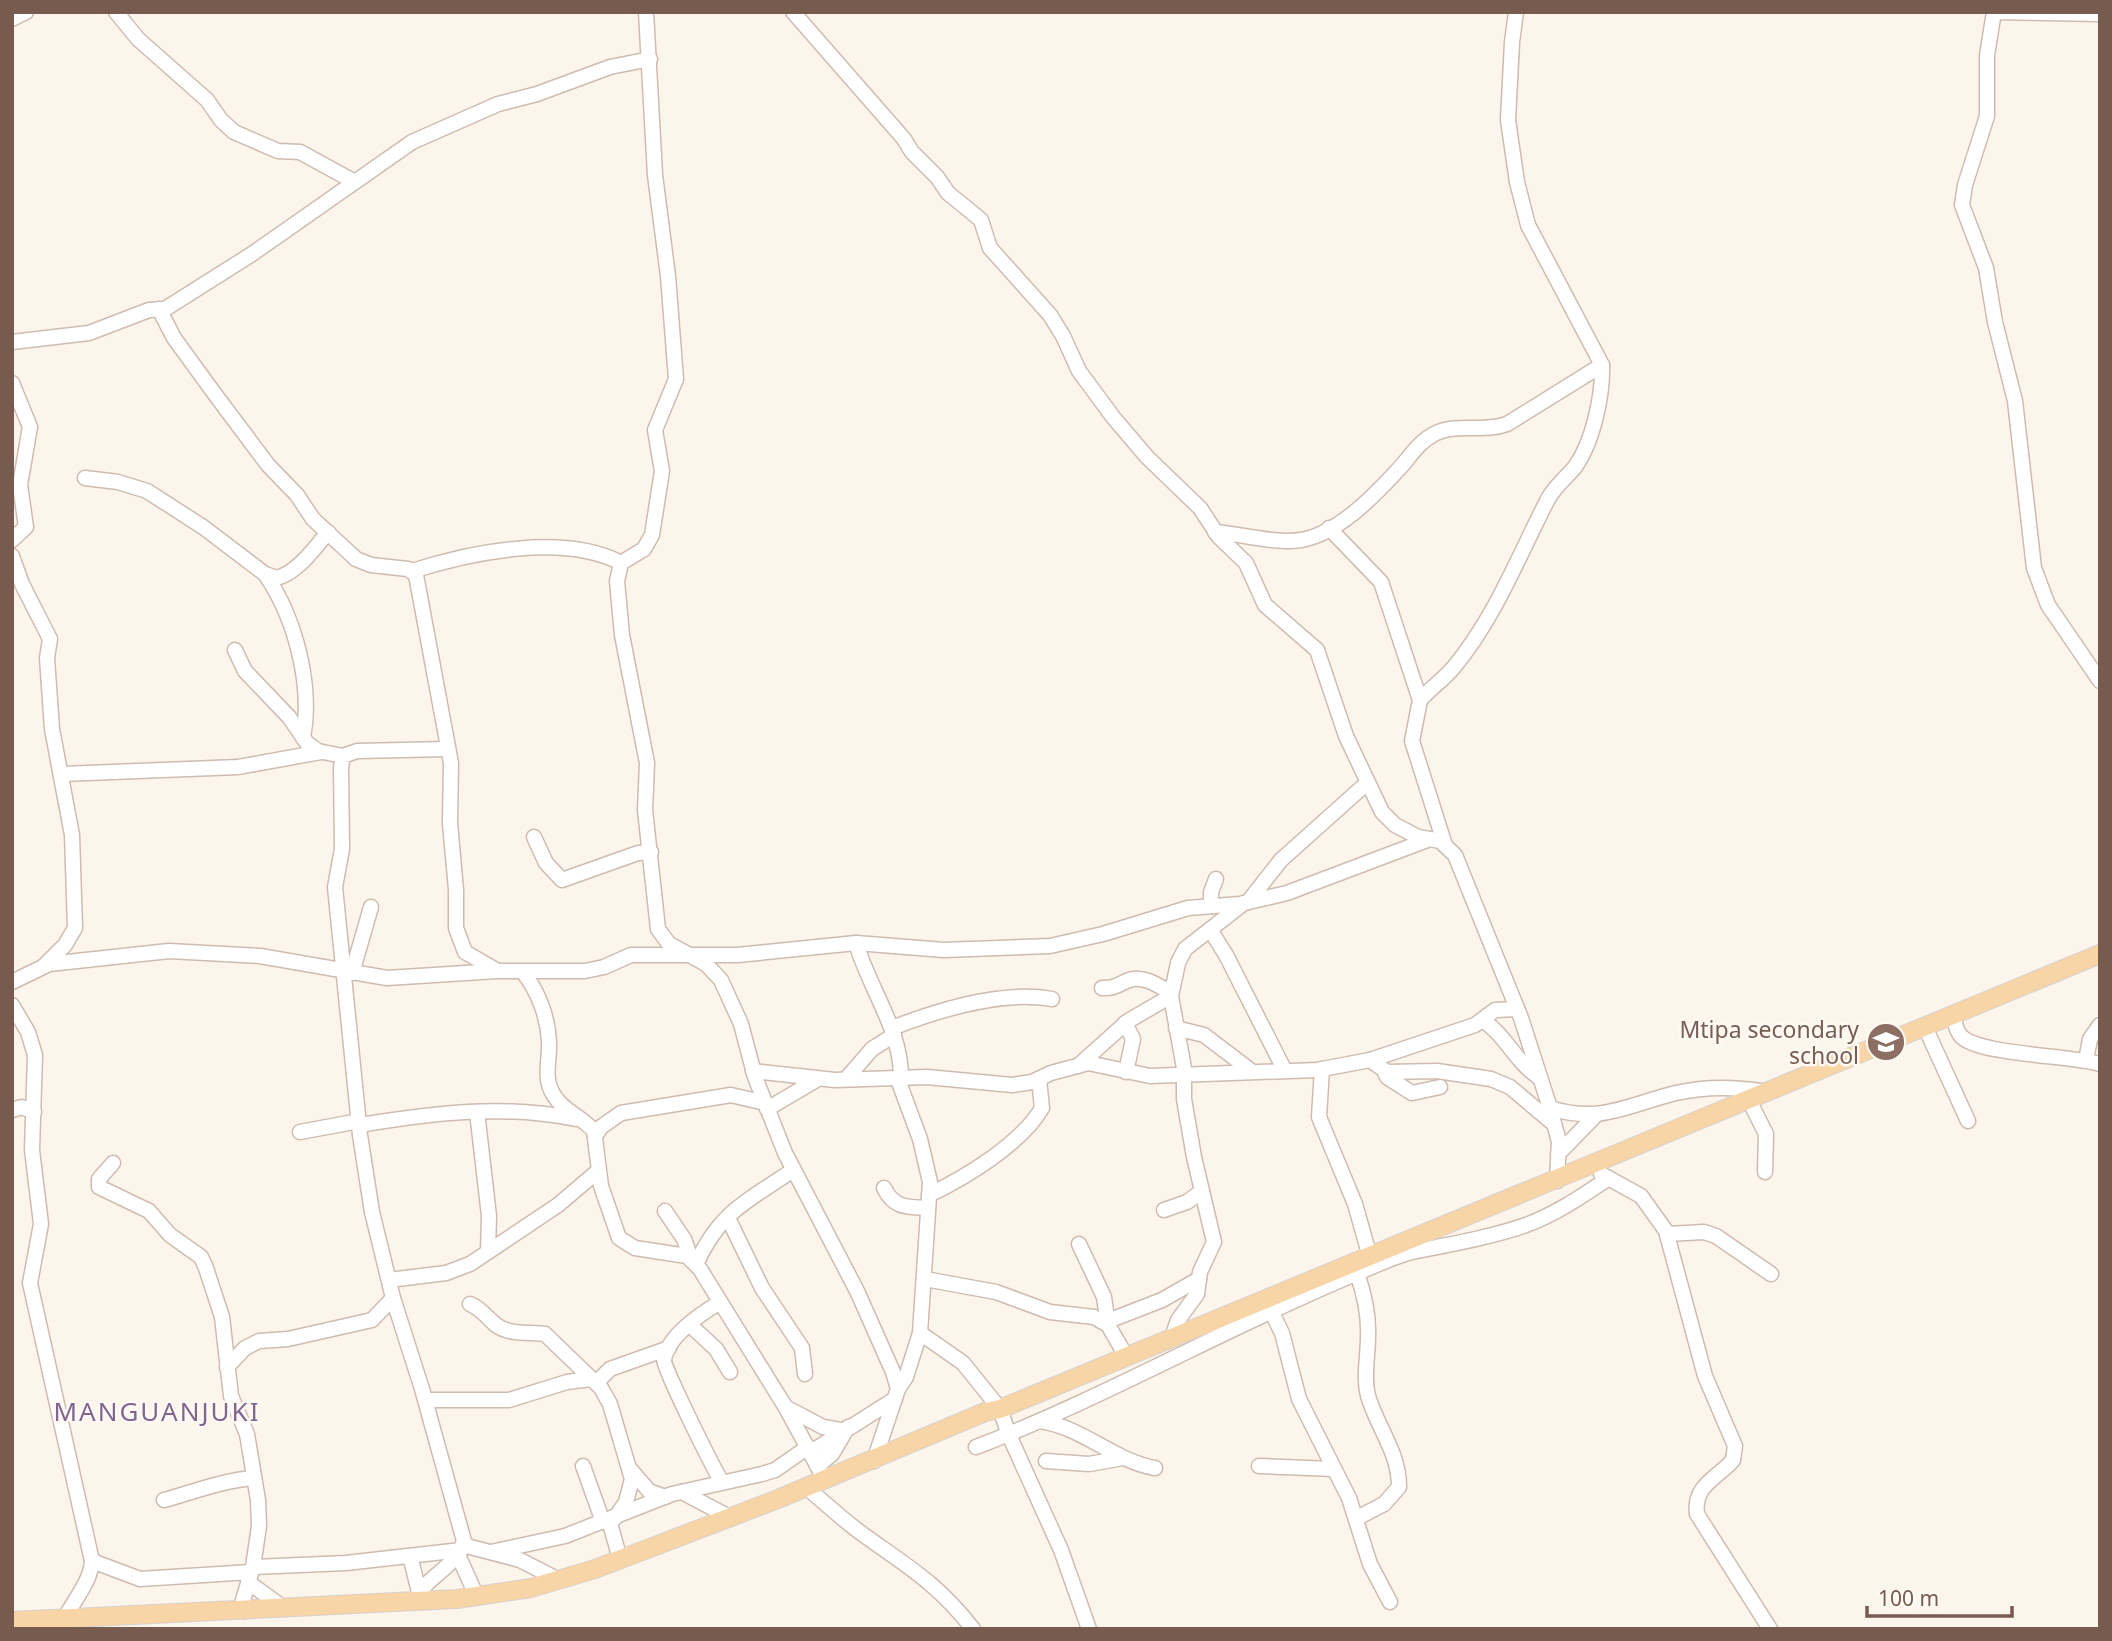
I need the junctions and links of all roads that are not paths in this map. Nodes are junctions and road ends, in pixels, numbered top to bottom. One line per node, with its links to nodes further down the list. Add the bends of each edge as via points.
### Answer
1 (26, 12): 7 (street)
2 (116, 12): 9 (street, via 234,132 278,151 300,152)
3 (646, 12): 8 (street)
4 (793, 12): 17 (street, via 947,193 981,220 990,248 1050,315 1079,371 1113,417 1200,508)
5 (1516, 12): 12 (street, via 1508,120 1517,182 1528,225)
6 (2100, 14): 24 (street, via 1994,12 1987,55 1987,116 1962,201 1986,268 2015,401 2034,568 2048,605)
7 (12, 19)
8 (650, 59): 9 (street, via 610,67 467,114 412,142); 20 (street, via 654,175 676,379 655,430 662,471 652,536 644,549)
9 (353, 181): 10 (street, via 196,292)
10 (159, 309): 11 (street, via 89,333); 16 (street, via 177,342 268,466)
11 (12, 342)
12 (1602, 365): 15 (street, via 1499,427 1451,427 1433,434 1356,509); 25 (street, via 1603,379 1586,445 1576,465 1549,498 1518,564 1466,650)
13 (12, 383): 18 (street, via 28,416 30,435 20,485 26,527)
14 (85, 478): 22 (street, via 135,486 157,496)
15 (1329, 528): 17 (street, via 1300,540); 25 (street, via 1381,582)
16 (328, 532): 21 (street, via 363,562); 22 (street, via 289,572 277,578)
17 (1215, 532): 31 (street, via 1246,563 1272,614 1317,650 1331,698)
18 (12, 540)
19 (12, 556): 30 (street, via 50,639 52,729)
20 (621, 563): 21 (street, via 581,548 544,549 490,553); 35 (street, via 617,580 622,635 647,763 645,810)
21 (412, 570): 27 (street, via 420,586)
22 (265, 574): 26 (street, via 280,594 301,664 307,709)
23 (235, 650): 26 (street, via 244,671)
24 (2100, 681)
25 (1420, 700): 34 (street, via 1413,751)
26 (303, 738): 28 (street)
27 (448, 749): 29 (street, via 357,751); 46 (street, via 456,928 465,952)
28 (321, 752): 29 (street); 30 (street, via 238,767)
29 (343, 756): 45 (street, via 342,849 335,887)
30 (62, 774): 44 (street, via 72,835 75,928)
31 (1367, 783): 33 (street, via 1382,812 1395,825); 37 (street, via 1281,860)
32 (534, 837): 35 (street, via 554,875 562,880)
33 (1430, 839): 34 (street); 37 (street, via 1319,883)
34 (1446, 845): 53 (street, via 1468,883)
35 (651, 852): 43 (street, via 658,929)
36 (1216, 879): 38 (street)
37 (1246, 903): 38 (street); 40 (street)
38 (1211, 905): 41 (street, via 1049,946 955,950)
39 (372, 907): 45 (street)
40 (1211, 932): 50 (street, via 1181,954); 65 (street)
41 (856, 943): 43 (street, via 738,956); 60 (street)
42 (2100, 954): 54 (main road)
43 (686, 956): 47 (street, via 631,955 585,971); 61 (street, via 706,964 721,980)
44 (44, 967): 45 (street, via 169,951 241,954); 48 (street)
45 (348, 971): 46 (street, via 387,978); 90 (street)
46 (497, 971): 47 (street)
47 (523, 972): 88 (street, via 545,1018 549,1086)
48 (12, 982)
49 (1102, 988): 50 (street, via 1136,979 1151,982)
50 (1171, 995): 56 (street); 59 (street)
51 (1052, 999): 60 (street, via 1007,999 943,1009)
52 (12, 1005): 85 (street, via 34,1047)
53 (1517, 1009): 55 (street, via 1495,1010); 74 (street)
54 (1957, 1014): 58 (main road); 63 (street, via 1954,1021 1961,1036 1983,1046)
55 (1482, 1020): 62 (street); 74 (street)
56 (1125, 1023): 64 (street); 69 (street, via 1133,1039)
57 (2100, 1026): 63 (street, via 2090,1039)
58 (1925, 1027): 79 (main road); 89 (street)
59 (1176, 1028): 67 (street, via 1204,1035); 72 (street)
60 (893, 1032): 73 (street); 76 (street)
61 (746, 1037): 70 (street); 71 (street, via 754,1055)
62 (1370, 1060): 66 (street); 68 (street)
63 (2093, 1062)
64 (1078, 1066): 69 (street, via 1100,1064); 77 (street)
65 (1284, 1069): 66 (street); 67 (street)
66 (1322, 1069): 111 (street, via 1319,1117 1355,1204)
67 (1250, 1070): 72 (street)
68 (1384, 1070): 78 (street, via 1387,1077 1412,1093); 91 (street, via 1491,1079 1525,1097)
69 (1126, 1072): 72 (street)
70 (754, 1074): 71 (street); 80 (street); 82 (street)
71 (781, 1074): 75 (street)
72 (1184, 1074): 103 (street, via 1184,1099)
73 (899, 1077): 76 (street); 77 (street, via 1012,1085); 104 (street, via 927,1166)
74 (1539, 1077): 83 (street)
75 (818, 1079): 76 (street); 82 (street)
76 (846, 1079)
77 (1038, 1079): 104 (street, via 1042,1108 1027,1129)
78 (1440, 1087)
79 (1769, 1092): 81 (main road); 87 (street, via 1729,1086 1702,1089)
80 (736, 1095): 82 (street); 93 (street, via 621,1113)
81 (1749, 1100): 96 (main road); 99 (street, via 1766,1134)
82 (766, 1106): 97 (street)
83 (1550, 1108): 87 (street, via 1573,1116); 91 (street)
84 (12, 1110): 85 (street, via 22,1107)
85 (34, 1112): 164 (street, via 41,1224 30,1283)
86 (477, 1112): 88 (street, via 522,1110); 90 (street, via 446,1111); 110 (street, via 489,1216)
87 (1595, 1116): 94 (street)
88 (579, 1120): 93 (street)
89 (1968, 1121)
90 (359, 1123): 92 (street); 117 (street, via 372,1212)
91 (1554, 1124): 94 (street)
92 (300, 1132)
93 (595, 1136): 98 (street)
94 (1558, 1154): 101 (street)
95 (113, 1163): 128 (street, via 99,1179 99,1187 149,1211 204,1262 222,1317)
96 (1586, 1168): 100 (street); 101 (main road)
97 (793, 1170): 107 (street, via 736,1206); 132 (street, via 857,1291)
98 (598, 1171): 110 (street, via 558,1205); 112 (street, via 615,1231 625,1244 679,1254)
99 (1765, 1172)
100 (1609, 1178): 108 (street, via 1641,1196); 113 (street, via 1528,1224 1412,1252)
101 (1556, 1181): 111 (main road)
102 (884, 1188): 104 (street, via 902,1208)
103 (1202, 1191): 105 (street); 116 (street, via 1214,1242)
104 (928, 1201): 115 (street)
105 (1164, 1210)
106 (665, 1211): 112 (street)
107 (728, 1218): 112 (street); 130 (street, via 762,1288 802,1348)
108 (1667, 1234): 114 (street, via 1704,1232 1716,1236); 177 (street, via 1705,1376 1735,1446 1730,1464 1699,1493 1697,1514)
109 (1079, 1244): 122 (street, via 1098,1282)
110 (488, 1252): 117 (street, via 460,1269)
111 (1370, 1257): 125 (main road)
112 (694, 1263): 119 (street)
113 (1357, 1273): 121 (street); 158 (street, via 1368,1333 1367,1393 1399,1471 1399,1487 1384,1504)
114 (1771, 1275)
115 (925, 1279): 122 (street); 124 (street)
116 (1199, 1279): 122 (street); 125 (street, via 1197,1294)
117 (389, 1280): 118 (street)
118 (393, 1298): 128 (street, via 372,1321 288,1339 259,1340); 133 (street)
119 (719, 1303): 123 (street); 135 (street)
120 (470, 1304): 131 (street, via 501,1328 545,1334)
121 (1271, 1311): 134 (street); 150 (street, via 1286,1345 1299,1399)
122 (1108, 1323): 127 (street)
123 (690, 1325): 126 (street); 129 (street, via 716,1349)
124 (920, 1333): 132 (street); 136 (street, via 963,1363)
125 (1172, 1336): 127 (main road)
126 (669, 1348): 131 (street, via 610,1369); 152 (street, via 665,1372)
127 (1126, 1356): 136 (main road)
128 (227, 1367): 151 (street, via 233,1402 247,1434)
129 (730, 1372)
130 (805, 1374)
131 (593, 1381): 133 (street, via 567,1382 509,1400); 148 (street, via 610,1404)
132 (896, 1394): 138 (street); 144 (street)
133 (426, 1400): 160 (street, via 463,1534)
134 (1071, 1405): 137 (street); 139 (street)
135 (786, 1408): 138 (street, via 823,1427); 143 (street)
136 (1000, 1409): 140 (street); 144 (main road)
137 (1040, 1421): 139 (street); 140 (street)
138 (845, 1428): 143 (street)
139 (1072, 1432): 142 (street)
140 (1009, 1434): 141 (street); 175 (street, via 1061,1550)
141 (975, 1447)
142 (1123, 1458): 145 (street, via 1089,1464); 149 (street)
143 (815, 1461): 144 (main road); 152 (street); 153 (main road)
144 (874, 1461)
145 (1046, 1461)
146 (583, 1466): 159 (street)
147 (1259, 1466): 150 (street)
148 (629, 1468): 155 (street, via 649,1491); 159 (street, via 632,1488)
149 (1155, 1468)
150 (1334, 1469): 158 (street)
151 (252, 1478): 156 (street); 165 (street, via 259,1526)
152 (722, 1482): 154 (street)
153 (807, 1488): 157 (main road); 174 (street, via 916,1570)
154 (682, 1492): 155 (street); 157 (street)
155 (666, 1497): 159 (street)
156 (164, 1500)
157 (731, 1518): 163 (main road)
158 (1357, 1518): 169 (street, via 1370,1564)
159 (609, 1520): 161 (street, via 565,1536); 163 (street)
160 (461, 1550): 161 (street); 162 (street); 167 (street); 168 (street)
161 (491, 1552): 166 (street, via 520,1560)
162 (410, 1556): 165 (street); 167 (street)
163 (621, 1559): 166 (main road)
164 (92, 1560): 165 (street, via 140,1579); 173 (street, via 88,1580)
165 (250, 1574): 170 (street); 171 (street)
166 (559, 1580): 168 (main road)
167 (418, 1596): 168 (main road); 170 (main road)
168 (477, 1597)
169 (1390, 1602)
170 (285, 1609): 171 (main road)
171 (244, 1611): 173 (main road)
172 (12, 1621): 173 (main road)
173 (58, 1622)
174 (969, 1624): 176 (street)
175 (1088, 1628)
176 (985, 1629)
177 (1770, 1629)

